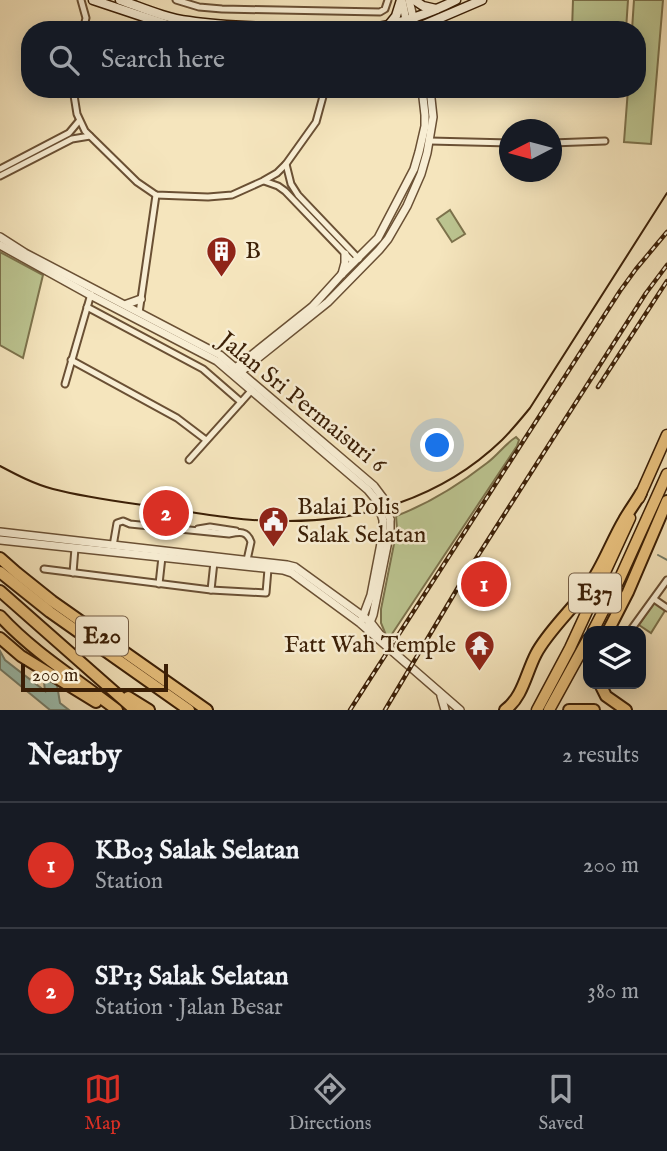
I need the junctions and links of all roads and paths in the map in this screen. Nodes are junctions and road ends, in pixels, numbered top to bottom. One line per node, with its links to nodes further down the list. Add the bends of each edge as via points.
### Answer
1 (81, 0): 14 (street)
2 (93, 0): 15 (main road)
3 (121, 0): 16 (main road)
4 (176, 0): 11 (street)
5 (232, 0): 13 (street)
6 (388, 0): 13 (street, via 380,12)
7 (402, 0): 20 (main road); 21 (street)
8 (412, 0): 12 (main road); 22 (street)
9 (457, 0): 12 (main road)
10 (482, 0): 12 (main road)
11 (222, 9): 13 (street); 17 (street)
12 (437, 14): 23 (main road); 24 (main road)
13 (237, 16): 18 (main road); 19 (main road)
14 (85, 21)
15 (156, 21)
16 (193, 21)
17 (220, 21)
18 (226, 21)
19 (256, 21)
20 (392, 21)
21 (410, 21)
22 (412, 21)
23 (422, 21)
24 (433, 21)
25 (75, 98): 29 (street)
26 (323, 98): 35 (street, via 316,122)
27 (428, 98): 40 (street, via 414,169)
28 (429, 98): 31 (street, via 433,117)
29 (79, 121): 30 (street); 36 (street, via 69,132)
30 (90, 136): 37 (street, via 72,139); 39 (street)
31 (430, 141): 33 (street); 41 (street, via 421,174)
32 (605, 142): 34 (street)
33 (499, 143)
34 (562, 143)
35 (286, 164): 38 (street); 45 (street, via 298,195)
36 (0, 169)
37 (0, 176)
38 (263, 181): 39 (street, via 232,195); 45 (street, via 285,191)
39 (156, 195): 51 (street)
40 (390, 216): 41 (street); 44 (street)
41 (398, 221): 46 (street)
42 (0, 237): 50 (street, Jalan Sri Permaisuri 6)
43 (0, 245): 50 (street, Jalan Sri Permaisuri 6)
44 (366, 251): 45 (street); 47 (street)
45 (348, 253): 47 (street); 49 (street)
46 (368, 261): 47 (street); 48 (street)
47 (357, 262): 48 (street); 49 (street)
48 (355, 274): 56 (street, via 328,302)
49 (341, 275): 56 (street, via 312,307)
50 (91, 292): 52 (street, Jalan Sri Permaisuri 6); 53 (street); 54 (street, Jalan Sri Permaisuri 6)
51 (141, 299): 52 (street); 54 (street)
52 (126, 304): 54 (street, Jalan Sri Permaisuri 6)
53 (87, 307): 57 (street); 61 (street, via 203,369)
54 (138, 316): 55 (street, Jalan Sri Permaisuri 6); 58 (street, Jalan Sri Permaisuri 6)
55 (220, 355): 56 (street); 58 (street, Jalan Sri Permaisuri 6)
56 (250, 359): 58 (street); 60 (street)
57 (71, 360): 59 (street); 63 (street, via 177,418)
58 (235, 372): 60 (street, Jalan Sri Permaisuri 6)
59 (65, 384)
60 (253, 388): 61 (street); 85 (street, Jalan Sri Permaisuri 6, bridge, via 380,499 387,519)
61 (241, 402): 63 (street)
62 (667, 435): 66 (highway, E37)
63 (206, 440): 64 (street)
64 (189, 460)
65 (667, 474): 91 (highway, E37)
66 (641, 493): 104 (highway, E37); 113 (highway, via 589,586 544,641 518,697)
67 (667, 501): 92 (highway)
68 (0, 533): 70 (street)
69 (0, 540): 70 (street)
70 (37, 540): 71 (street); 72 (street)
71 (113, 546): 75 (street); 75 (street, via 117,523 123,520 229,534 239,531 251,542)
72 (75, 548): 73 (street); 80 (street)
73 (162, 557): 76 (street); 82 (street)
74 (0, 558): 110 (highway, E20, via 52,601)
75 (247, 560): 87 (street, via 295,567)
76 (214, 562): 78 (street); 83 (street)
77 (44, 569): 80 (street)
78 (268, 569): 83 (street, via 266,593); 90 (street, via 292,573)
79 (0, 572): 109 (highway, E20)
80 (73, 573): 82 (street)
81 (667, 580): 86 (street)
82 (159, 584): 83 (street)
83 (211, 590)
84 (0, 591): 96 (highway)
85 (374, 596): 87 (street, via 361,605); 90 (street, Jalan Sri Permaisuri 6); 95 (street)
86 (654, 599): 88 (street); 93 (street)
87 (345, 603): 90 (street)
88 (667, 608)
89 (0, 616): 100 (highway)
90 (365, 623): 95 (street); 98 (street)
91 (596, 626)
92 (611, 626)
93 (634, 626)
94 (0, 629): 100 (highway)
95 (379, 633): 98 (street)
96 (51, 636): 100 (highway, via 38,640); 101 (highway)
97 (0, 638): 105 (highway)
98 (387, 645): 103 (street)
99 (583, 646): 104 (highway, E37)
100 (34, 650): 106 (highway)
101 (102, 681): 107 (highway); 108 (highway)
102 (602, 689): 118 (highway)
103 (439, 692): 111 (street); 112 (street)
104 (551, 693): 114 (highway, E37); 115 (highway, E37)
105 (106, 710)
106 (117, 710)
107 (135, 710)
108 (149, 710)
109 (189, 710)
110 (207, 710)
111 (445, 710)
112 (460, 710)
113 (505, 710)
114 (537, 710)
115 (548, 710)
116 (569, 710): 117 (highway)
117 (594, 710)
118 (626, 710)

